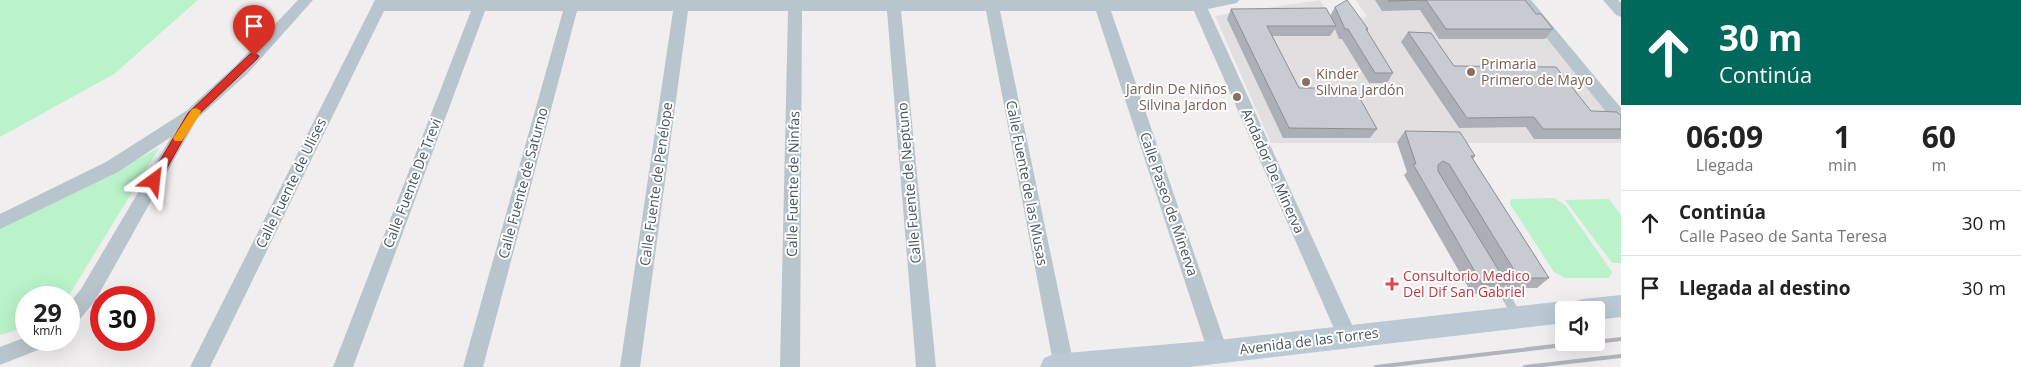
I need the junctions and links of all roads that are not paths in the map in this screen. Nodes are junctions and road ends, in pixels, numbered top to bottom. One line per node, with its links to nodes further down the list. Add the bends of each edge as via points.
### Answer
1 (306, 0): 15 (street, via 242,69)
2 (1232, 0): 13 (street)
3 (1523, 0): 16 (street)
4 (1610, 0): 14 (street)
5 (795, 2): 6 (street); 10 (street); 32 (street, Calle Fuente de Ninfas)
6 (893, 2): 11 (street); 33 (street, Calle Fuente de Neptuno)
7 (380, 3): 8 (street); 28 (street, Calle Fuente de Ulises)
8 (481, 3): 9 (street); 29 (street, Calle Fuente De Trevi)
9 (572, 3): 10 (street); 30 (street, Calle Fuente de Saturno)
10 (682, 3): 31 (street, Calle Fuente de Penélope)
11 (991, 3): 12 (street); 34 (street, Calle Fuente de las Musas)
12 (1101, 3): 13 (street); 26 (street, Calle Paseo de Minerva)
13 (1207, 3): 24 (street, Andador De Minerva)
14 (1621, 12)
15 (192, 115): 17 (street, via 112,167); 19 (street)
16 (1621, 119)
17 (0, 222)
18 (1492, 272): 23 (lane)
19 (80, 305)
20 (1621, 306): 21 (main road)
21 (1605, 308)
22 (1555, 313): 23 (main road, Avenida de las Torres)
23 (1518, 317): 24 (main road, Avenida de las Torres)
24 (1347, 336): 26 (main road, Avenida de las Torres)
25 (15, 350): 27 (street)
26 (1218, 352): 34 (main road, Avenida de las Torres)
27 (0, 356)
28 (200, 367)
29 (343, 367)
30 (473, 367)
31 (630, 367)
32 (790, 367)
33 (926, 367)
34 (1059, 367)

